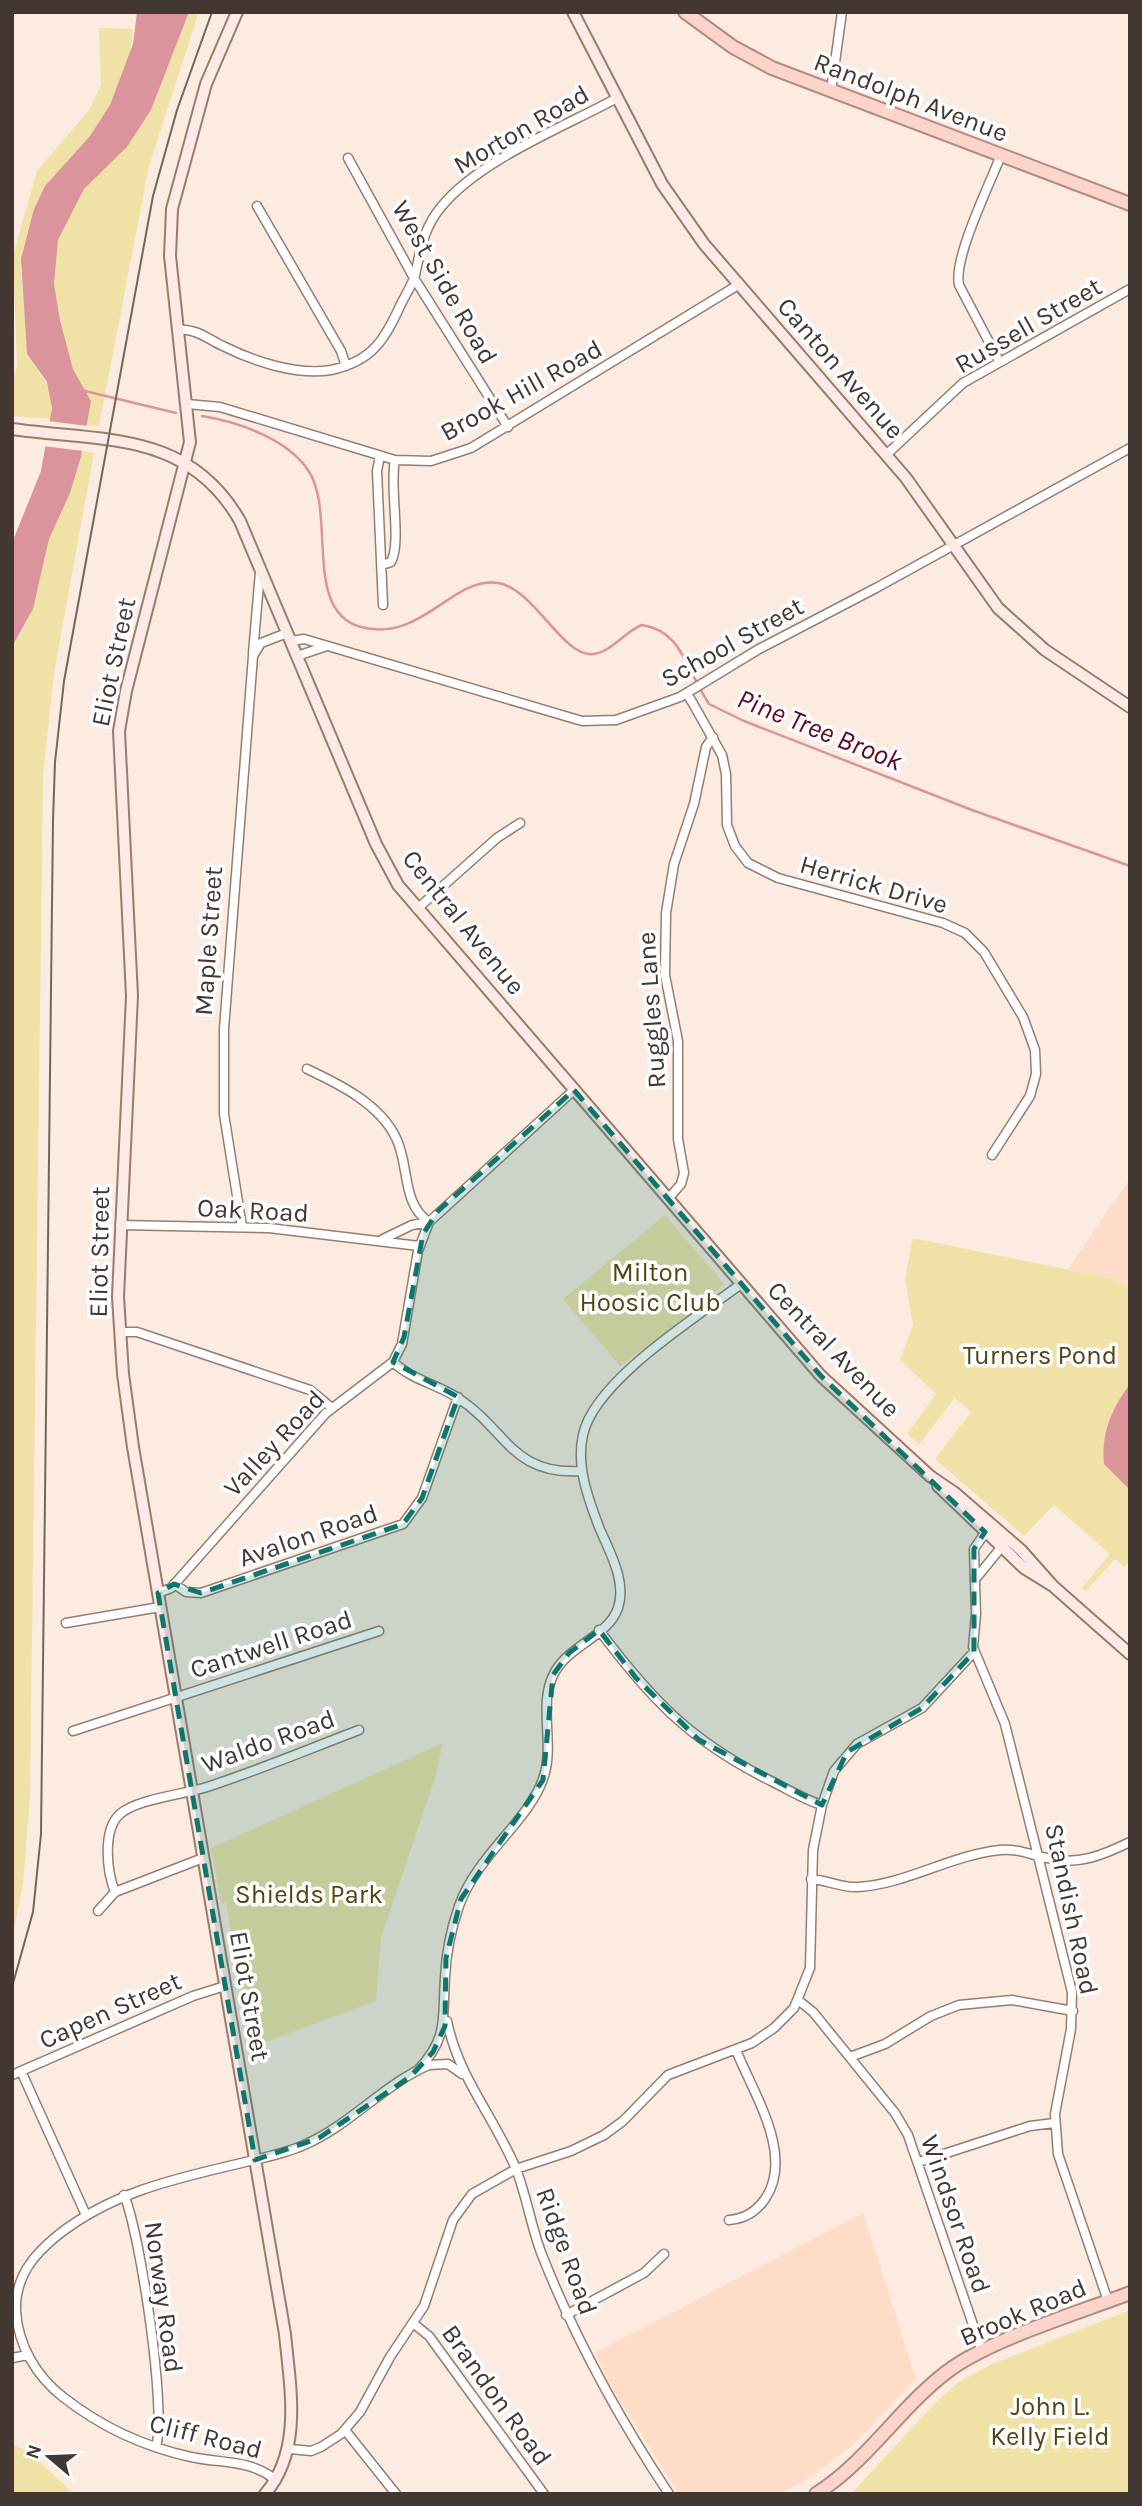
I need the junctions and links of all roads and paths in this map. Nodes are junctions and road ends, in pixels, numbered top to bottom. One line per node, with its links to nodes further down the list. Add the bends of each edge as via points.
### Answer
1 (237, 12): 14 (street, Eliot Street, via 206,84 174,198 170,246)
2 (573, 12): 6 (street, Canton Avenue)
3 (685, 12): 5 (main road, Randolph Avenue, via 753,59)
4 (842, 12): 5 (street)
5 (831, 90): 7 (main road, Randolph Avenue)
6 (617, 98): 11 (street, Morton Road, via 489,166 454,192 424,232); 12 (street, Canton Avenue, via 668,193)
7 (1001, 155): 9 (main road, Randolph Avenue); 15 (street, via 957,276)
8 (348, 158): 11 (street, West Side Road)
9 (1130, 204)
10 (257, 206): 16 (street)
11 (414, 278): 16 (street, Morton Road, via 386,337); 18 (street, West Side Road)
12 (738, 285): 18 (street, Brook Hill Road); 21 (street, Canton Avenue)
13 (1130, 289): 15 (street, Russell Street)
14 (178, 330): 16 (street, Morton Road, via 195,332 242,354 286,367 323,371); 17 (street, Eliot Street)
15 (999, 361): 21 (street, Russell Street, via 963,383)
16 (346, 366)
17 (187, 404): 22 (street, Brook Hill Road, via 220,407); 24 (street, Eliot Street, via 190,436)
18 (508, 427): 23 (street, Brook Hill Road, via 445,458 416,463)
19 (12, 429): 24 (street, Central Avenue, via 140,445)
20 (1130, 447): 25 (street, School Street)
21 (886, 455): 25 (street, Canton Avenue)
22 (380, 456): 23 (street, Brook Hill Road); 26 (street)
23 (395, 460): 26 (street, via 395,551 391,562)
24 (185, 461): 27 (street, Central Avenue, via 228,502); 43 (street, Eliot Street, via 125,691 119,731 132,996)
25 (953, 545): 33 (street, School Street, via 773,641); 34 (street, Canton Avenue, via 982,589 1017,627)
26 (382, 565): 28 (street)
27 (260, 570): 29 (street, Central Avenue); 31 (street, Maple Street)
28 (383, 605)
29 (289, 637): 30 (street, School Street); 31 (street, via 261,643); 32 (street, Central Avenue)
30 (326, 647): 32 (street); 33 (street, School Street, via 591,722 625,718)
31 (253, 656): 44 (street, Maple Street, via 224,1029 224,1114)
32 (297, 656): 37 (street, Central Avenue, via 386,866)
33 (689, 692): 35 (street, Herrick Drive)
34 (1130, 707)
35 (713, 737): 40 (street, Herrick Drive, via 726,767 727,825 748,863 778,878 943,923 965,933 984,952 1027,1025 1036,1058 1035,1081 1026,1104); 41 (street, Ruggles Lane, via 706,747 674,864 666,913 665,975 679,1052 678,1139 684,1173)
36 (520, 823): 37 (street)
37 (417, 909): 39 (street, Central Avenue)
38 (307, 1069): 42 (street, via 354,1095 389,1127 400,1148 414,1208)
39 (574, 1090): 41 (street, Central Avenue); 42 (street)
40 (992, 1156)
41 (668, 1199): 47 (street, Central Avenue)
42 (429, 1222): 45 (street, via 412,1224); 46 (street)
43 (120, 1225): 44 (street, Oak Road); 48 (street, Eliot Street)
44 (242, 1227): 45 (street, Oak Road)
45 (383, 1240): 46 (street, Oak Road)
46 (419, 1246): 49 (street, via 404,1337)
47 (740, 1284): 52 (street, via 640,1360 601,1399 584,1429); 53 (street, Central Avenue, via 831,1386)
48 (120, 1332): 51 (street, via 137,1332 310,1390); 57 (street, Eliot Street, via 126,1401)
49 (393, 1362): 50 (street); 51 (street, Valley Road)
50 (458, 1398): 52 (street, via 527,1459 558,1472); 56 (street, Avalon Road, via 422,1498 402,1524 201,1593 186,1592)
51 (332, 1408): 56 (street, Valley Road)
52 (582, 1471): 60 (street, via 619,1581 616,1612)
53 (988, 1528): 54 (street, Central Avenue); 55 (street, via 974,1549)
54 (1005, 1543): 55 (street); 63 (street, Central Avenue, via 1031,1559 1053,1586)
55 (976, 1580): 62 (street)
56 (174, 1584): 57 (street, Valley Road)
57 (158, 1593): 58 (street, Eliot Street)
58 (160, 1607): 59 (street); 64 (street, Eliot Street)
59 (66, 1623)
60 (599, 1630): 68 (street, via 636,1678 699,1740 741,1767); 78 (street, via 574,1649 553,1675 547,1694 548,1754 543,1780 461,1899 446,1958)
61 (379, 1631): 64 (street, Cantwell Road)
62 (974, 1652): 68 (street, via 922,1709 847,1752 834,1771); 70 (street, Standish Road, via 1001,1711)
63 (1130, 1654)
64 (176, 1697): 66 (street, Cantwell Road); 67 (street, Eliot Street)
65 (359, 1730): 67 (street, Waldo Road)
66 (73, 1731)
67 (191, 1791): 71 (street, Eliot Street); 73 (street, Waldo Road, via 119,1814 109,1848)
68 (822, 1805): 72 (street)
69 (1130, 1842): 70 (street, via 1084,1860)
70 (1040, 1856): 72 (street, via 1020,1850 995,1851 859,1887); 77 (street, Standish Road, via 1069,1973)
71 (203, 1858): 73 (street); 75 (street, Eliot Street)
72 (811, 1879): 76 (street, via 811,1961)
73 (115, 1892): 74 (street)
74 (98, 1912)
75 (225, 1986): 82 (street, Capen Street); 85 (street, Eliot Street)
76 (798, 2000): 79 (street, via 767,2034); 80 (street, Windsor Road)
77 (1073, 2011): 80 (street, via 1012,2000 959,2005); 84 (street, Standish Road)
78 (445, 2012): 81 (street, via 442,2037); 83 (street, Ridge Road)
79 (736, 2050): 87 (street, via 668,2075 604,2135); 90 (street, via 769,2132 776,2169 758,2208)
80 (850, 2057): 86 (street, Windsor Road, via 899,2119)
81 (418, 2070): 83 (street, via 441,2064); 85 (street, Cliff Road, via 311,2142)
82 (17, 2073): 89 (street)
83 (463, 2074): 87 (street, Ridge Road)
84 (1054, 2123): 86 (street, via 1030,2126); 93 (street, Standish Road, via 1061,2166)
85 (255, 2160): 88 (street, Cliff Road); 101 (street, Eliot Street, via 285,2334)
86 (919, 2162): 96 (street, Windsor Road)
87 (516, 2169): 94 (street, Ridge Road); 95 (street, via 478,2190 457,2211 429,2296)
88 (124, 2195): 89 (street, Cliff Road); 100 (street, Norway Road, via 150,2329 160,2421)
89 (86, 2215): 97 (street, Cliff Road, via 36,2253 23,2275 16,2314)
90 (729, 2220)
91 (664, 2253): 94 (street, via 644,2273)
92 (1130, 2293): 93 (main road, Brook Road)
93 (1108, 2301): 96 (main road, Brook Road)
94 (566, 2315): 106 (street, Ridge Road, via 618,2416)
95 (414, 2324): 99 (street); 105 (street, Brandon Road, via 429,2336)
96 (982, 2351): 107 (main road, Brook Road, via 936,2381 852,2467)
97 (28, 2355): 98 (street); 100 (street, Cliff Road, via 48,2383 72,2404 122,2434)
98 (12, 2358)
99 (345, 2430): 101 (street, via 316,2449); 104 (street)
100 (156, 2447): 102 (street, Cliff Road, via 201,2459 253,2465)
101 (290, 2449): 102 (street, Eliot Street)
102 (276, 2480): 103 (street, Eliot Street)
103 (265, 2494)
104 (396, 2494)
105 (544, 2494)
106 (669, 2494)
107 (816, 2494)

